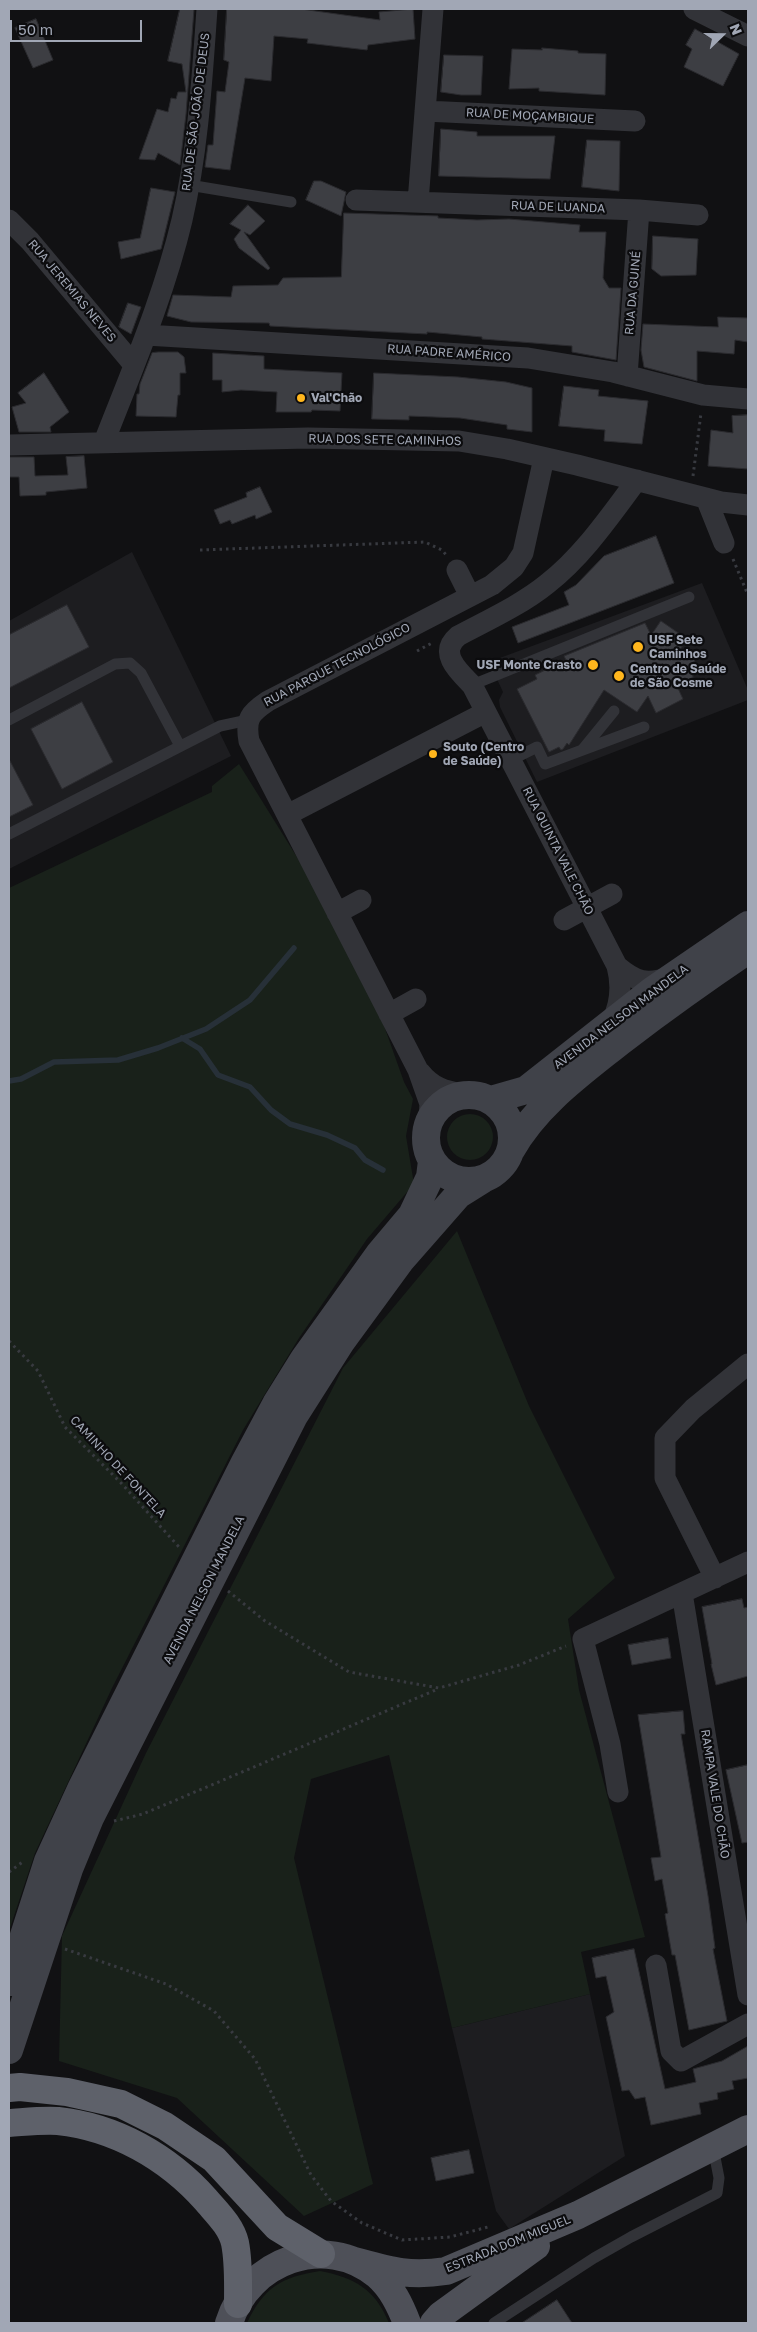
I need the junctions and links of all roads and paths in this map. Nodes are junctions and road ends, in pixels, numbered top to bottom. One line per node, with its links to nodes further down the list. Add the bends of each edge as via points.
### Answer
1 (207, 9): 7 (street, RUA DE SÃO JOÃO DE DEUS)
2 (433, 9): 5 (street)
3 (694, 9): 4 (street)
4 (748, 36)
5 (425, 111): 6 (street, RUA DE MOÇAMBIQUE); 10 (street)
6 (635, 121)
7 (189, 185): 9 (lane); 14 (street, RUA DE SÃO JOÃO DE DEUS, via 181,222)
8 (356, 200): 10 (street, RUA DE LUANDA)
9 (291, 202)
10 (418, 202): 11 (street, RUA DE LUANDA)
11 (639, 210): 12 (street, RUA DE LUANDA); 16 (street, RUA DA GUINÉ)
12 (698, 215)
13 (9, 220): 15 (street, RUA JEREMIAS NEVES)
14 (146, 335): 15 (street, RUA DE SÃO JOÃO DE DEUS); 16 (street, RUA PADRE AMÉRICO, via 528,358)
15 (134, 365): 19 (street, RUA DE SÃO JOÃO DE DEUS)
16 (627, 376): 17 (street, RUA PADRE AMÉRICO)
17 (704, 395): 18 (street, RUA PADRE AMÉRICO); 23 (path)
18 (748, 399)
19 (104, 442): 20 (street, RUA DOS SETE CAMINHOS); 21 (street, RUA DOS SETE CAMINHOS, via 308,438 459,441)
20 (9, 445)
21 (544, 458): 22 (street, RUA DOS SETE CAMINHOS); 29 (street, RUA PARQUE TECNOLÓGICO, via 523,553 514,567 492,585)
22 (637, 480): 23 (street, RUA DOS SETE CAMINHOS); 33 (street, RUA QUINTA VALE CHÃO, via 573,560 548,584 451,642 449,654 455,669)
23 (699, 496): 24 (street, RUA DOS SETE CAMINHOS); 25 (street)
24 (748, 505)
25 (724, 543): 28 (path)
26 (200, 550): 27 (path, via 425,542 442,550)
27 (457, 570): 29 (street)
28 (748, 595)
29 (470, 596): 37 (street, RUA PARQUE TECNOLÓGICO, via 268,700 254,710)
30 (689, 597): 33 (lane)
31 (439, 640): 32 (path)
32 (417, 651)
33 (472, 685): 35 (street, RUA QUINTA VALE CHÃO)
34 (614, 711): 40 (lane)
35 (486, 712): 41 (street, RUA QUINTA VALE CHÃO); 42 (street)
36 (9, 720): 39 (lane, via 115,664 130,664 141,673)
37 (248, 720): 39 (lane, via 220,726); 42 (street, via 248,741)
38 (644, 727): 40 (lane)
39 (180, 746): 43 (lane)
40 (582, 750): 41 (lane, via 545,764 536,747)
41 (511, 760): 46 (street, RUA QUINTA VALE CHÃO)
42 (287, 816): 47 (street)
43 (9, 834)
44 (612, 894): 46 (street)
45 (361, 900): 47 (street)
46 (587, 907): 48 (street); 51 (street, RUA QUINTA VALE CHÃO)
47 (337, 913): 54 (street)
48 (564, 920)
49 (748, 925): 52 (main road, AVENIDA NELSON MANDELA)
50 (748, 950): 60 (main road, AVENIDA NELSON MANDELA, via 593,1063 532,1118)
51 (617, 966): 52 (street, RUA QUINTA VALE CHÃO, via 632,978 645,982); 55 (street, RUA QUINTA VALE CHÃO, via 620,998)
52 (671, 977): 55 (main road, AVENIDA NELSON MANDELA)
53 (416, 999): 54 (street)
54 (389, 1014): 56 (street)
55 (612, 1021): 58 (main road, AVENIDA NELSON MANDELA, via 526,1090)
56 (418, 1070): 57 (street, via 438,1088); 59 (street, via 430,1104)
57 (463, 1094): 58 (main road, via 478,1094); 59 (main road, via 443,1103)
58 (491, 1100): 60 (main road, via 510,1121)
59 (429, 1120): 61 (main road, via 427,1148)
60 (511, 1150): 62 (main road, via 503,1165)
61 (432, 1161): 62 (main road, via 454,1179); 76 (main road, AVENIDA NELSON MANDELA, via 430,1177 412,1214 304,1359 245,1462 60,1834 48,1861)
62 (482, 1180): 79 (main road, AVENIDA NELSON MANDELA, via 458,1195 401,1260 318,1376 277,1447 90,1818 68,1870)
63 (9, 1341): 65 (path, CAMINHO DE FONTELA, via 38,1371 65,1427 121,1482)
64 (748, 1364): 67 (street, via 693,1410 666,1438 665,1478)
65 (185, 1553)
66 (748, 1562): 67 (street)
67 (715, 1578): 69 (street)
68 (222, 1586): 71 (path, via 265,1621 349,1672)
69 (682, 1593): 70 (street); 77 (street, RAMPA VALE DO CHÃO)
70 (583, 1639): 71 (path, via 519,1666); 72 (street, via 610,1744)
71 (439, 1688): 73 (path, via 143,1814)
72 (618, 1792)
73 (111, 1822)
74 (57, 1946): 87 (path, via 166,1984 214,2011 255,2059 310,2175 331,2201 362,2223 402,2240 450,2237)
75 (656, 1965): 78 (street, via 671,2051 681,2061)
76 (9, 1982)
77 (748, 1995)
78 (748, 2024)
79 (9, 2050)
80 (14, 2088): 88 (highway, via 67,2092 121,2104 165,2126 214,2159 277,2227)
81 (748, 2118): 85 (main road)
82 (9, 2123): 90 (highway, via 58,2121 109,2133 150,2152 190,2182 226,2223 235,2242 238,2267)
83 (748, 2129): 85 (main road, ESTRADA DOM MIGUEL)
84 (748, 2136): 85 (main road)
85 (713, 2147): 86 (main road, ESTRADA DOM MIGUEL); 93 (lane, via 720,2178 717,2193 594,2258)
86 (578, 2216): 89 (main road, ESTRADA DOM MIGUEL, via 446,2270 425,2274 402,2273); 92 (main road, ESTRADA DOM MIGUEL, via 441,2314)
87 (493, 2226)
88 (321, 2254): 89 (main road, ESTRADA DOM MIGUEL); 90 (main road, ESTRADA DOM MIGUEL, via 291,2258 263,2272 242,2294)
89 (351, 2260): 91 (main road, via 377,2275 397,2298)
90 (233, 2314)
91 (407, 2323)
92 (434, 2323)
93 (494, 2323)

